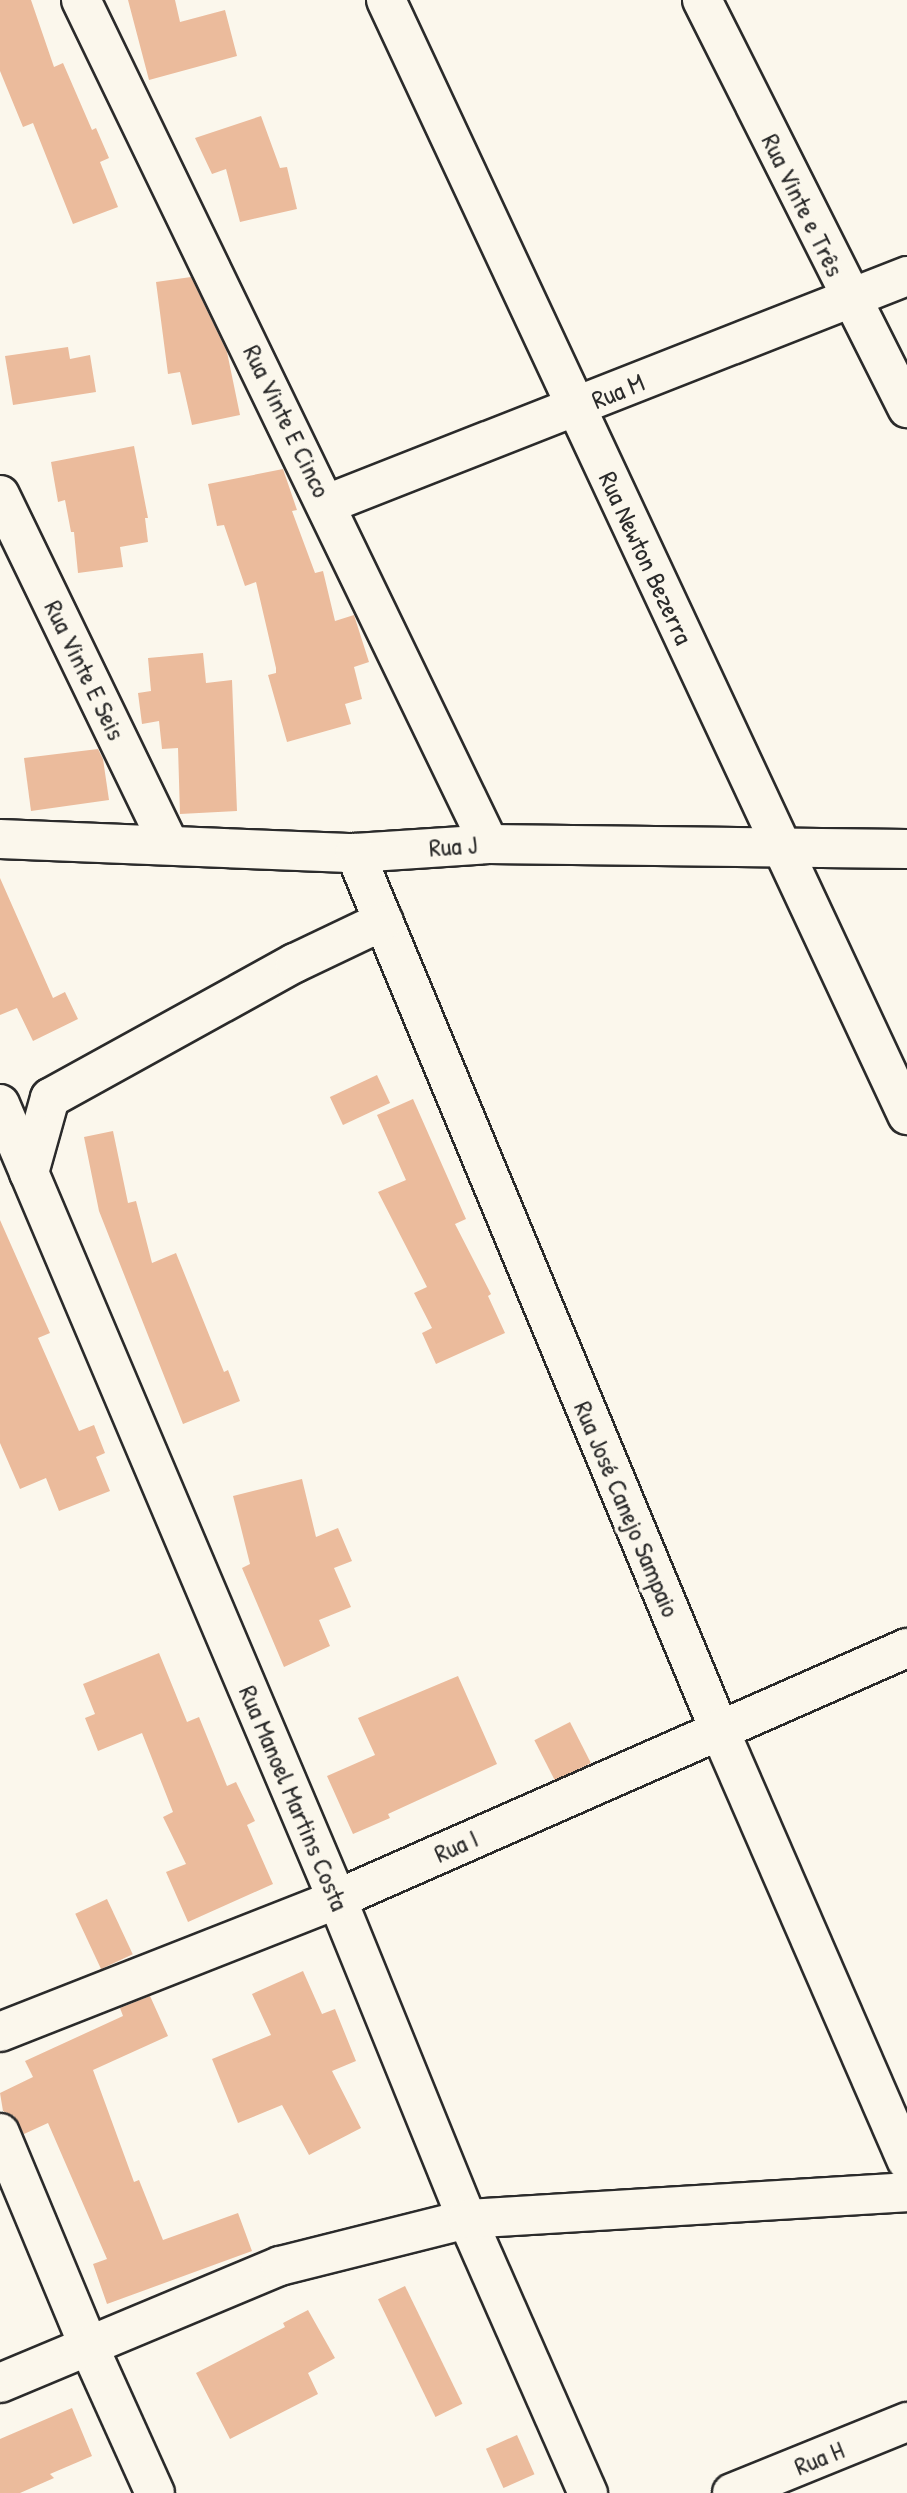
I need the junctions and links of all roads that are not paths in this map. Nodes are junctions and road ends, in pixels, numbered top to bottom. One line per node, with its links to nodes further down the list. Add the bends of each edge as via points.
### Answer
1 (81, 0): 9 (street, Rua Vinte E Cinco)
2 (386, 0): 6 (street, Rua Newton Bezerra)
3 (702, 0): 5 (street, Rua Vinte e Três)
4 (907, 276): 5 (street, Rua M)
5 (849, 298): 6 (street, Rua M); 7 (street, Rua Vinte e Três)
6 (577, 408): 9 (street, Rua M); 13 (street, Rua Newton Bezerra)
7 (907, 408)
8 (0, 495): 11 (street, Rua Vinte E Seis)
9 (327, 504): 12 (street, Rua Vinte E Cinco)
10 (0, 839): 11 (street, Rua J)
11 (169, 844): 15 (street, Rua J)
12 (489, 844): 13 (street, Rua J); 15 (street, Rua J)
13 (780, 849): 14 (street, Rua J); 18 (street, Rua Newton Bezerra)
14 (907, 849)
15 (355, 853): 16 (street, Rua José Canejo Sampaio)
16 (383, 921): 19 (street, via 295,963 50,1098); 21 (street, Rua José Canejo Sampaio)
17 (0, 1104): 19 (street, Rua Manoel Martins Costa)
18 (907, 1115)
19 (29, 1173): 22 (street, Rua Manoel Martins Costa)
20 (907, 1648): 21 (street, Rua I)
21 (719, 1729): 22 (street, Rua I); 25 (street, Rua José Canejo Sampaio)
22 (337, 1899): 23 (street, Rua I); 27 (street, Rua Manoel Martins Costa)
23 (0, 2032)
24 (0, 2133): 28 (street)
25 (907, 2161)
26 (907, 2192): 27 (street)
27 (467, 2219): 28 (street, via 280,2266); 32 (street, Rua Manoel Martins Costa)
28 (89, 2347): 29 (street); 31 (street)
29 (0, 2383)
30 (907, 2422): 33 (street, Rua H)
31 (155, 2493)
32 (588, 2493)
33 (732, 2493)

